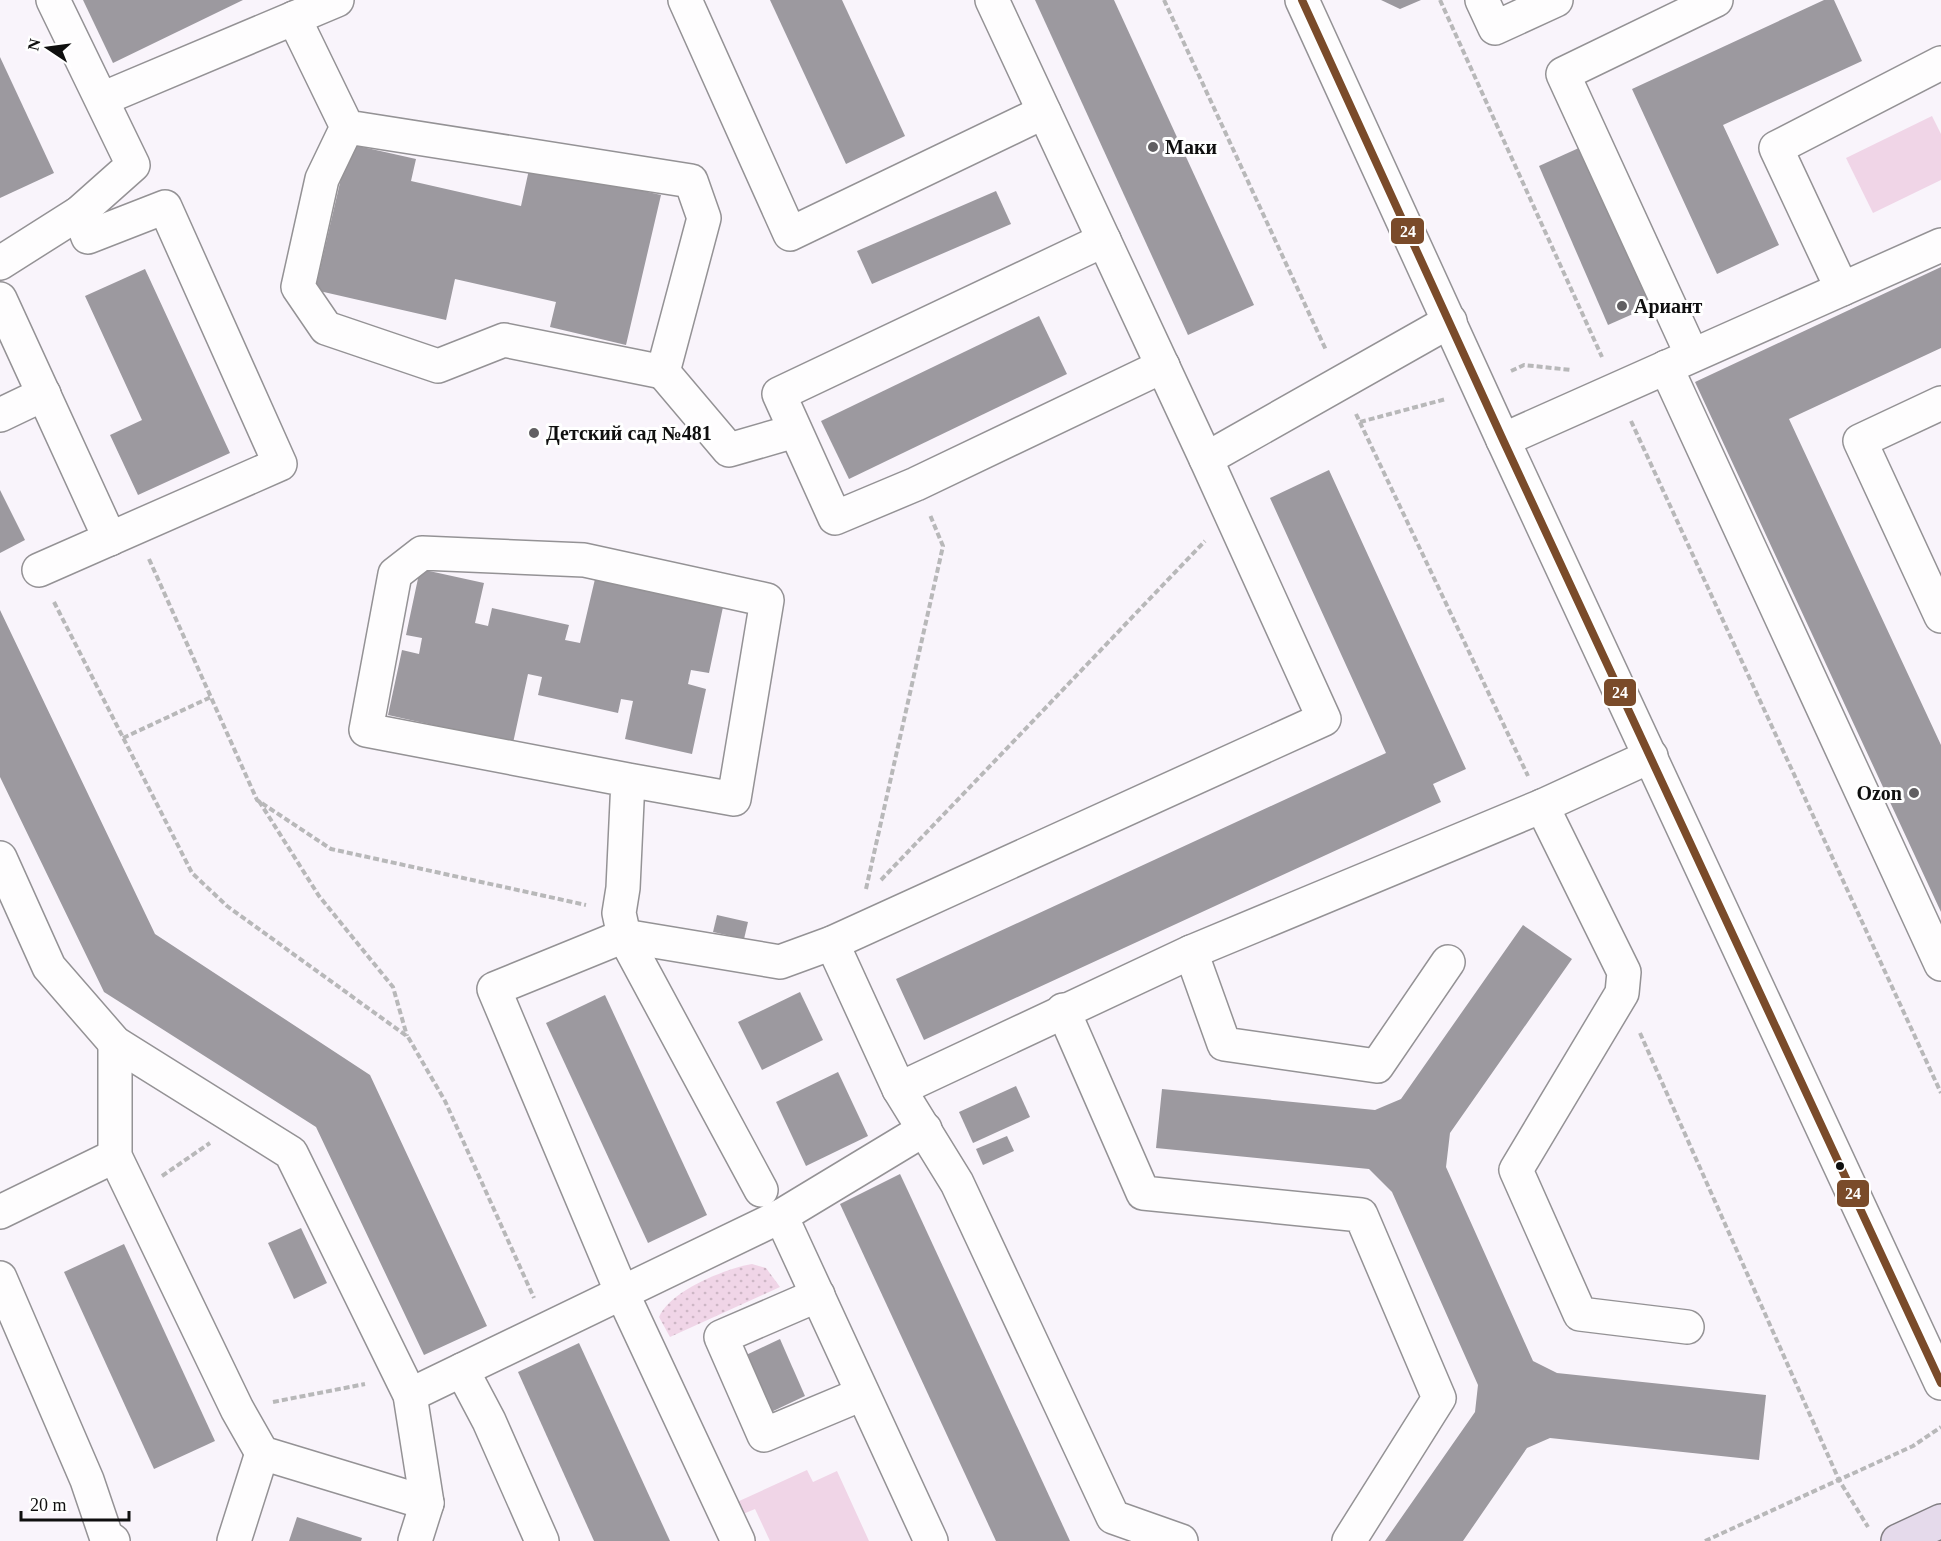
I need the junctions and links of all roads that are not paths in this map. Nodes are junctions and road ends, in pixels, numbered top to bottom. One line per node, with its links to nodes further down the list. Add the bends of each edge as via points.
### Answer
1 (53, 0): 11 (street)
2 (337, 0): 9 (street)
3 (685, 0): 12 (street, via 790,234)
4 (992, 0): 12 (street)
5 (1302, 0): 20 (street)
6 (1482, 0): 7 (street, via 1495,28)
7 (1556, 0)
8 (1716, 0): 21 (street, via 1563,74)
9 (294, 18): 11 (street); 13 (street)
10 (1941, 63): 18 (street, via 1776,148)
11 (102, 99): 14 (street, via 133,165)
12 (1044, 112): 15 (street)
13 (347, 127): 23 (street, via 691,181 704,218); 23 (street, via 322,179 298,287 326,328 438,366 504,340)
14 (79, 213): 17 (street); 30 (street, via 88,237 165,207 280,464)
15 (1104, 240): 22 (street); 27 (street, via 779,394)
16 (1941, 245): 18 (street)
17 (0, 263)
18 (1842, 289): 21 (street)
19 (0, 299): 24 (street)
20 (1450, 321): 28 (street); 29 (street)
21 (1679, 361): 28 (street); 41 (street)
22 (1163, 366): 27 (street, via 916,484 835,518); 29 (street)
23 (663, 372): 27 (street, via 729,450)
24 (44, 394): 26 (street); 30 (street)
25 (1941, 403): 32 (street, via 1860,441)
26 (0, 415)
27 (795, 431)
28 (1503, 440): 33 (street)
29 (1206, 459): 38 (street, via 1324,720)
30 (122, 533): 31 (street)
31 (39, 570)
32 (1941, 616)
33 (1651, 756): 35 (street); 55 (street)
34 (628, 780): 34 (street, via 734,799 767,600 584,560 422,553 395,574 366,730); 37 (street)
35 (1542, 807): 39 (street); 53 (street, via 1624,972 1622,993 1515,1170 1580,1314)
36 (0, 858): 43 (street, via 49,967)
37 (621, 924): 38 (street, via 780,962); 47 (street); 51 (street, via 494,989)
38 (832, 943): 44 (street)
39 (1191, 952): 40 (street, via 1224,1044 1377,1066); 42 (street)
40 (1448, 962)
41 (1941, 964)
42 (1064, 1010): 44 (street); 69 (street, via 1143,1193 1361,1215 1439,1398)
43 (115, 1043): 46 (street); 56 (street, via 291,1153)
44 (899, 1089): 45 (street)
45 (925, 1129): 49 (street); 68 (street, via 957,1183 1113,1517)
46 (115, 1156): 48 (street); 58 (street)
47 (761, 1190)
48 (0, 1212)
49 (782, 1216): 51 (street); 52 (street)
50 (0, 1278): 62 (street, via 87,1480 106,1536)
51 (622, 1293): 54 (street); 66 (street)
52 (818, 1295): 57 (street); 57 (street, via 721,1338 764,1435)
53 (1687, 1327)
54 (462, 1370): 56 (street); 65 (street)
55 (1941, 1383)
56 (406, 1386): 59 (street)
57 (862, 1394): 67 (street)
58 (262, 1453): 59 (street); 63 (street)
59 (427, 1503): 64 (street)
60 (1941, 1521): 61 (main road)
61 (1884, 1536)
62 (113, 1541)
63 (234, 1541)
64 (415, 1541)
65 (542, 1541)
66 (738, 1541)
67 (931, 1541)
68 (1181, 1541)
69 (1349, 1541)

